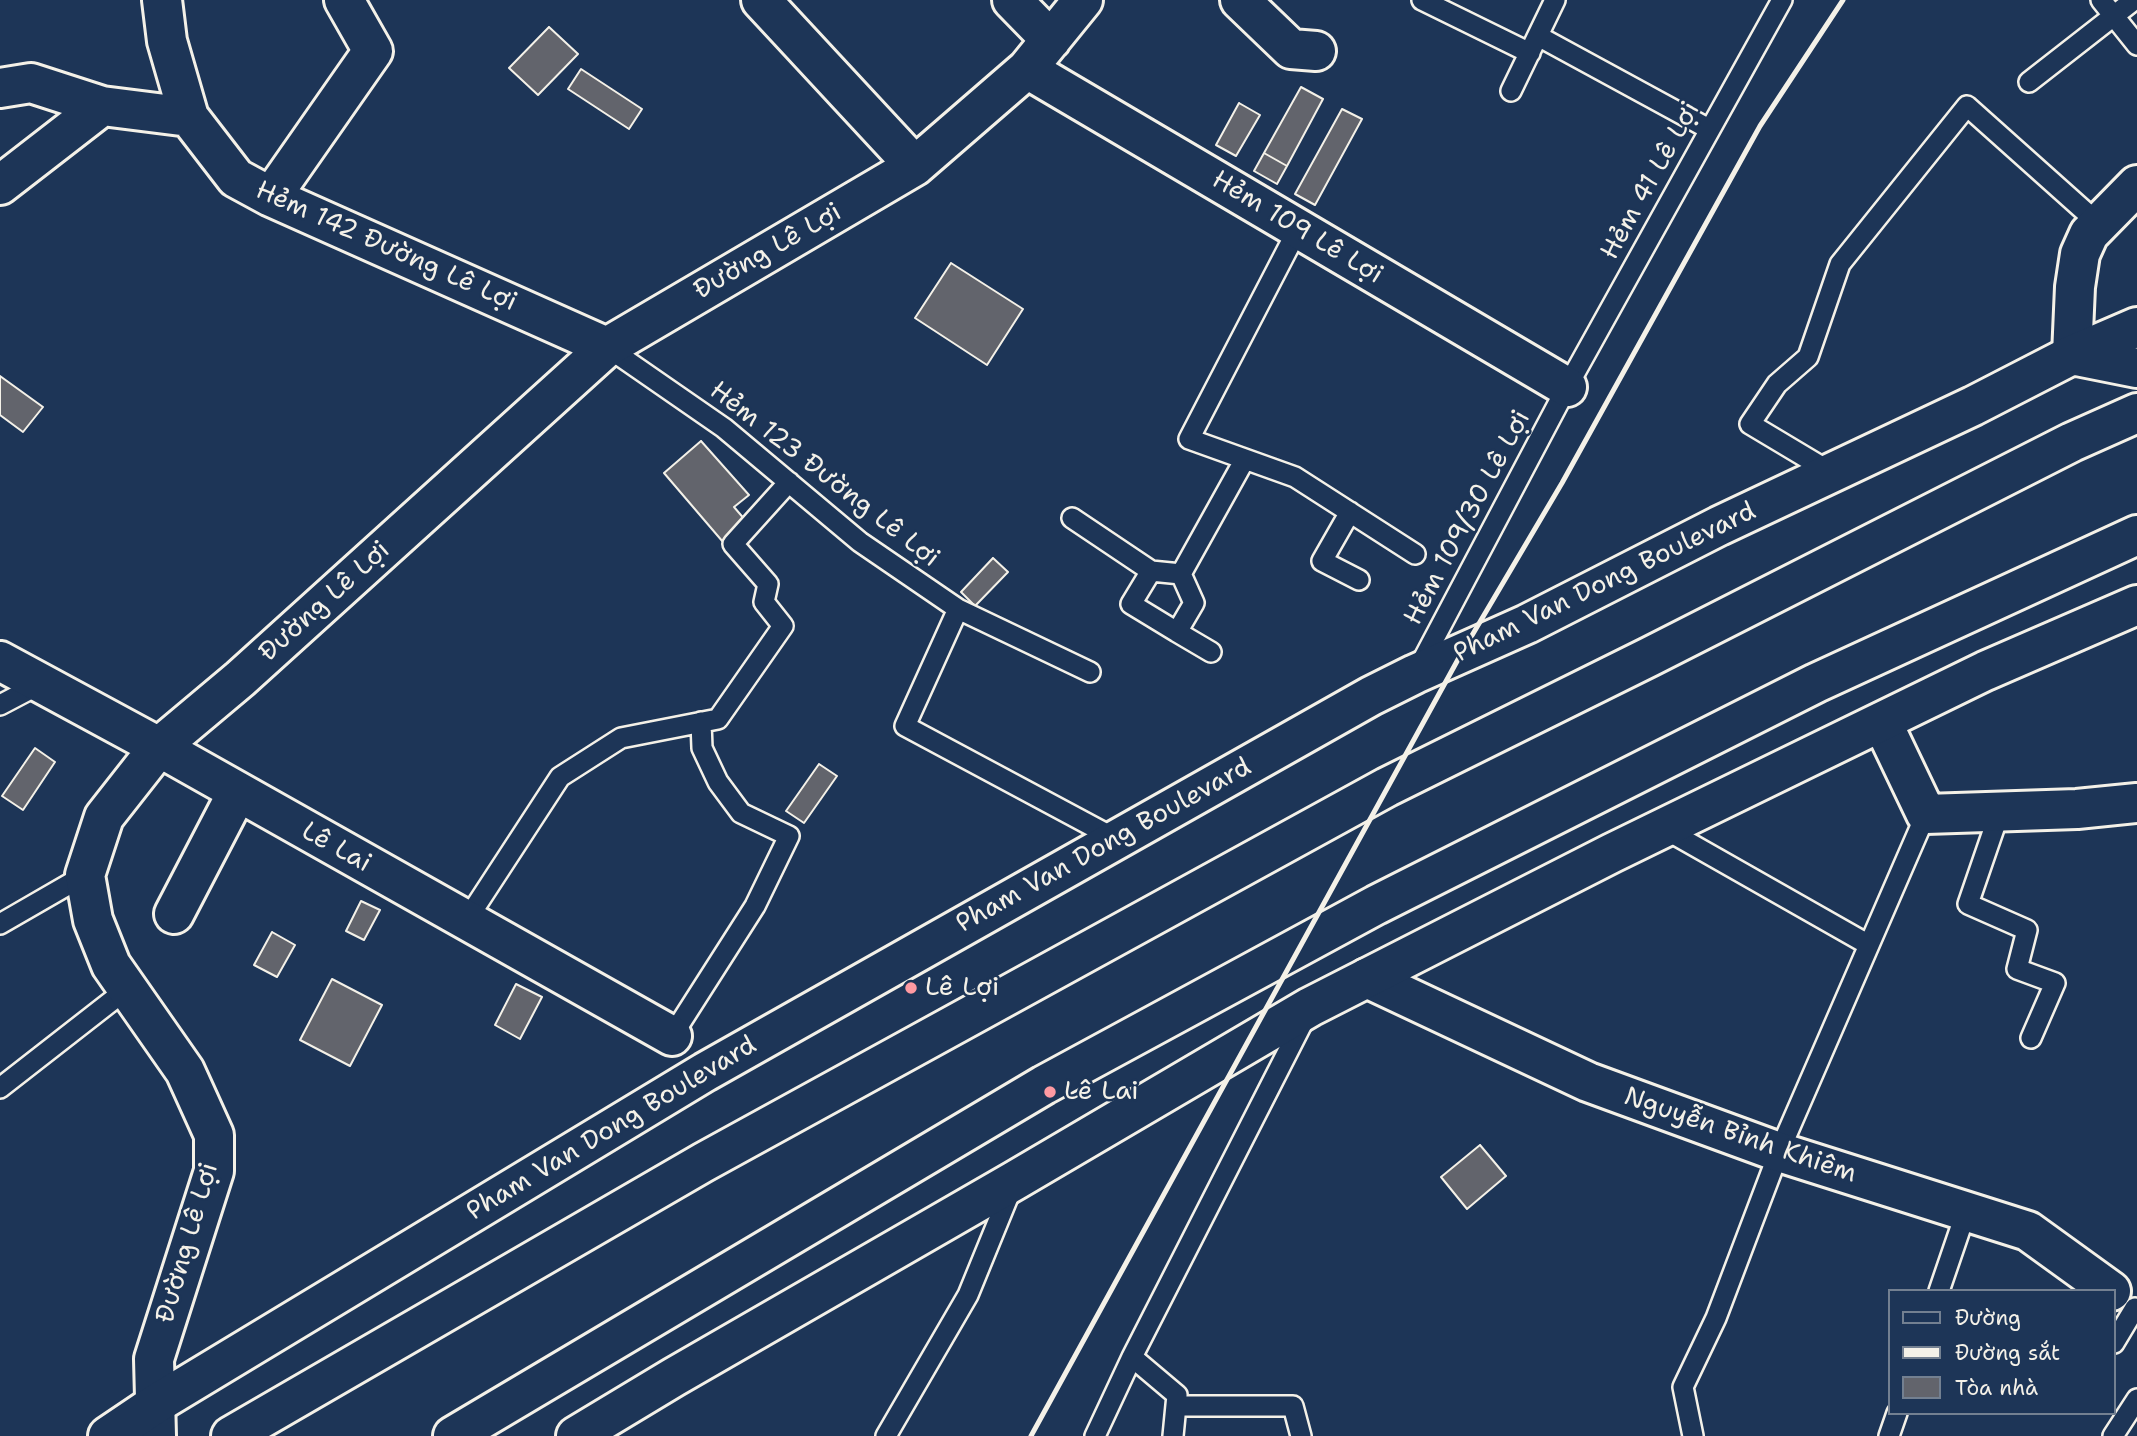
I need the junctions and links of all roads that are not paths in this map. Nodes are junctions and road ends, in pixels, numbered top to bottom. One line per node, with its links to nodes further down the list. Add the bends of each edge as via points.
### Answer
1 (162, 0): 22 (main road, via 167,41)
2 (344, 0): 27 (main road, via 373,51)
3 (761, 0): 24 (main road)
4 (1012, 0): 13 (main road)
5 (1083, 0): 13 (main road, Đường Lê Lợi)
6 (1240, 0): 16 (main road, via 1291,49)
7 (1422, 0): 14 (lane)
8 (1555, 0): 14 (lane)
9 (1782, 0): 23 (lane, Hẻm 41 Lê Lợi)
10 (2101, 0): 12 (lane)
11 (2133, 0): 12 (lane)
12 (2114, 16): 15 (lane); 18 (lane)
13 (1051, 40): 17 (main road, Đường Lê Lợi)
14 (1534, 44): 20 (lane); 23 (lane)
15 (2137, 45)
16 (1316, 51)
17 (1027, 69): 24 (main road, Đường Lê Lợi); 29 (main road, Hẻm 109 Lê Lợi)
18 (2029, 82)
19 (0, 88): 21 (main road, via 31,83)
20 (1511, 91)
21 (102, 106): 22 (main road); 25 (main road)
22 (189, 117): 27 (main road, Hẻm 142 Đường Lê Lợi, via 236,178)
23 (1709, 129): 34 (lane, Hẻm 41 Lê Lợi)
24 (915, 166): 31 (main road, Đường Lê Lợi)
25 (0, 185)
26 (2137, 185): 28 (main road)
27 (271, 197): 31 (main road, Hẻm 142 Đường Lê Lợi)
28 (2099, 224): 32 (main road, via 2080,254); 37 (lane, via 1967,106 1840,264 1808,357 1777,384 1750,424)
29 (1298, 229): 34 (main road, Hẻm 109 Lê Lợi); 36 (lane, via 1189,439)
30 (2137, 327): 32 (main road, Pham Van Dong Boulevard)
31 (607, 347): 38 (lane, Hẻm 123 Đường Lê Lợi, via 724,428); 57 (main road, Đường Lê Lợi)
32 (2072, 355): 33 (main road); 37 (main road, Pham Van Dong Boulevard)
33 (2137, 368)
34 (1567, 387): 52 (lane, Hẻm 109/30 Lê Lợi)
35 (2137, 413): 89 (main road, via 1387,787 704,1162)
36 (1245, 459): 39 (lane, via 1295,477); 44 (lane)
37 (1832, 473): 52 (main road, Pham Van Dong Boulevard, via 1527,624)
38 (789, 482): 47 (lane, Hẻm 123 Đường Lê Lợi, via 860,542); 55 (lane, via 733,544 768,584 764,602 783,626 719,719)
39 (1350, 512): 42 (lane); 45 (lane, via 1322,561)
40 (1072, 518): 43 (lane)
41 (2137, 535): 90 (main road, via 1816,683 1376,905 1044,1086)
42 (1415, 554)
43 (1151, 571): 44 (lane); 48 (lane, via 1130,604)
44 (1181, 574): 48 (lane, via 1194,603)
45 (1359, 580)
46 (2137, 605): 56 (main road)
47 (958, 609): 51 (lane, Hẻm 123 Đường Lê Lợi); 63 (lane, via 905,726)
48 (1178, 632): 49 (lane)
49 (1212, 652)
50 (0, 661): 53 (main road, Lê Lai)
51 (1090, 672)
52 (1415, 674): 63 (main road, Pham Van Dong Boulevard)
53 (40, 684): 54 (lane); 57 (main road, Lê Lai)
54 (0, 705)
55 (701, 722): 66 (lane, via 621,738 560,777); 72 (lane, via 702,748 741,813 789,836 755,906)
56 (1882, 722): 61 (main road); 62 (main road)
57 (159, 747): 58 (main road, Lê Lai); 64 (main road, Đường Lê Lợi, via 104,817)
58 (237, 793): 65 (main road); 66 (main road, Lê Lai)
59 (2137, 803): 60 (main road)
60 (2000, 811): 61 (main road); 73 (lane, via 1968,904 2027,930 2017,969 2055,983)
61 (1926, 814): 68 (lane)
62 (1663, 828): 68 (lane); 69 (main road)
63 (1116, 839): 86 (main road, Pham Van Dong Boulevard, via 705,1072)
64 (85, 875): 67 (lane); 70 (main road, Đường Lê Lợi, via 93,920 111,965)
65 (174, 914)
66 (466, 921): 72 (main road, Lê Lai)
67 (0, 924)
68 (1869, 945): 75 (lane)
69 (1367, 978): 71 (main road); 75 (main road, Nguyễn Bỉnh Khiêm, via 1588,1082)
70 (127, 989): 74 (lane); 86 (main road, Đường Lê Lợi, via 185,1071 214,1135 214,1171 155,1359)
71 (1310, 1007): 76 (main road); 82 (lane)
72 (671, 1036)
73 (2031, 1038)
74 (0, 1088)
75 (1779, 1152): 77 (main road, Nguyễn Bỉnh Khiêm); 95 (lane, via 1716,1318 1683,1387)
76 (1014, 1181): 87 (lane, via 968,1295); 91 (main road)
77 (1966, 1212): 78 (lane); 79 (main road, Nguyễn Bỉnh Khiêm, via 2028,1231)
78 (1940, 1289)
79 (2109, 1289)
80 (2124, 1300): 81 (lane)
81 (2116, 1334)
82 (1132, 1357): 84 (lane, via 1177,1395); 92 (lane)
83 (2137, 1399): 97 (lane)
84 (1176, 1406): 93 (lane); 94 (lane, via 1293,1406)
85 (1896, 1415): 96 (lane)
86 (155, 1421): 88 (main road, Pham Van Dong Boulevard)
87 (889, 1431)
88 (108, 1436)
89 (231, 1436)
90 (453, 1436)
91 (576, 1436)
92 (1095, 1436)
93 (1173, 1436)
94 (1301, 1436)
95 (1693, 1436)
96 (1889, 1436)
97 (2113, 1436)

